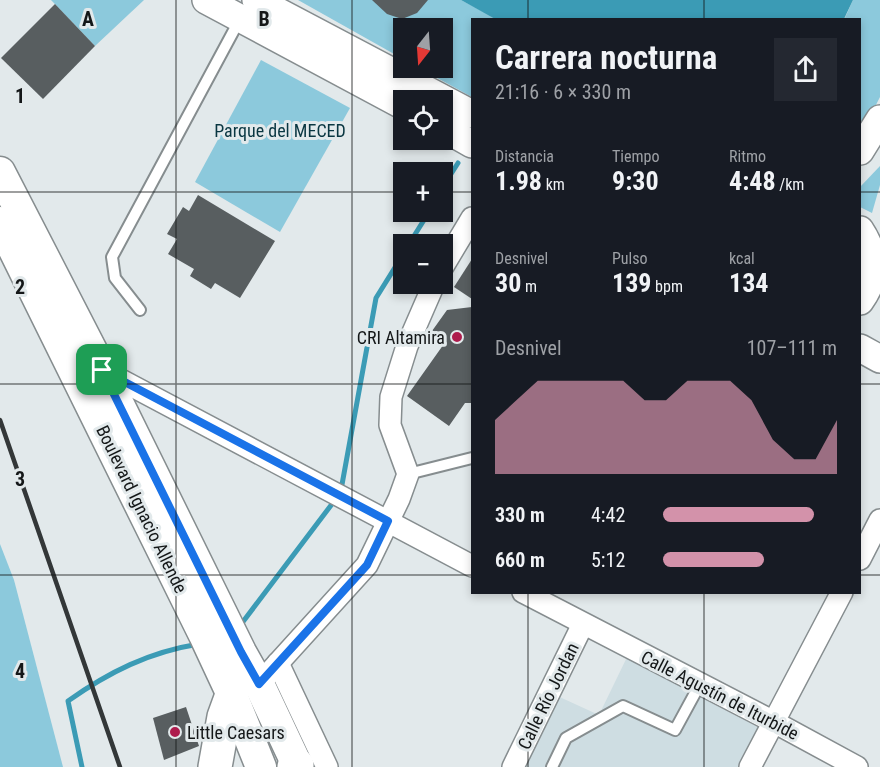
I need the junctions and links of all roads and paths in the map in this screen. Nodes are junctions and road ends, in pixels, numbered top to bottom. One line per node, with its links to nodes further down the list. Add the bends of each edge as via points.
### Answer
1 (206, 0): 2 (street)
2 (249, 6): 3 (street); 4 (street); 17 (lane, via 112,257 114,278)
3 (393, 99)
4 (471, 114)
5 (880, 118): 8 (street)
6 (453, 133): 7 (street)
7 (471, 143)
8 (861, 149)
9 (0, 172): 20 (main road, Boulevard Ignacio Allende)
10 (471, 220): 14 (street)
11 (0, 222): 30 (main road, Boulevard Ignacio Allende)
12 (861, 232): 13 (street, via 868,244)
13 (876, 247): 16 (street, via 873,275)
14 (453, 250)
15 (430, 294): 22 (street, via 391,397 390,425)
16 (861, 300)
17 (140, 310)
18 (861, 349): 19 (street)
19 (880, 359)
20 (102, 370): 24 (street); 30 (main road, Boulevard Ignacio Allende)
21 (471, 458): 22 (lane)
22 (408, 474): 24 (street)
23 (880, 520): 25 (street)
24 (388, 521): 26 (street); 31 (street, via 367,565)
25 (861, 557)
26 (471, 565)
27 (527, 594): 29 (street, Calle Agustín de Iturbide)
28 (841, 594): 33 (street)
29 (583, 624): 32 (street, Calle Agustín de Iturbide); 37 (street, Calle Río Jordan)
30 (216, 629): 31 (main road, Boulevard Ignacio Allende, via 229,658)
31 (256, 680): 34 (highway, via 224,717); 35 (main road, Boulevard Ignacio Allende); 36 (main road, Boulevard Ignacio Allende)
32 (700, 684): 33 (street, Calle Agustín de Iturbide); 38 (lane, via 675,730 623,706 566,738)
33 (774, 722): 39 (street); 40 (street, Calle Agustín de Iturbide)
34 (215, 767)
35 (261, 767)
36 (304, 767)
37 (513, 767)
38 (552, 767)
39 (750, 767)
40 (857, 767)

